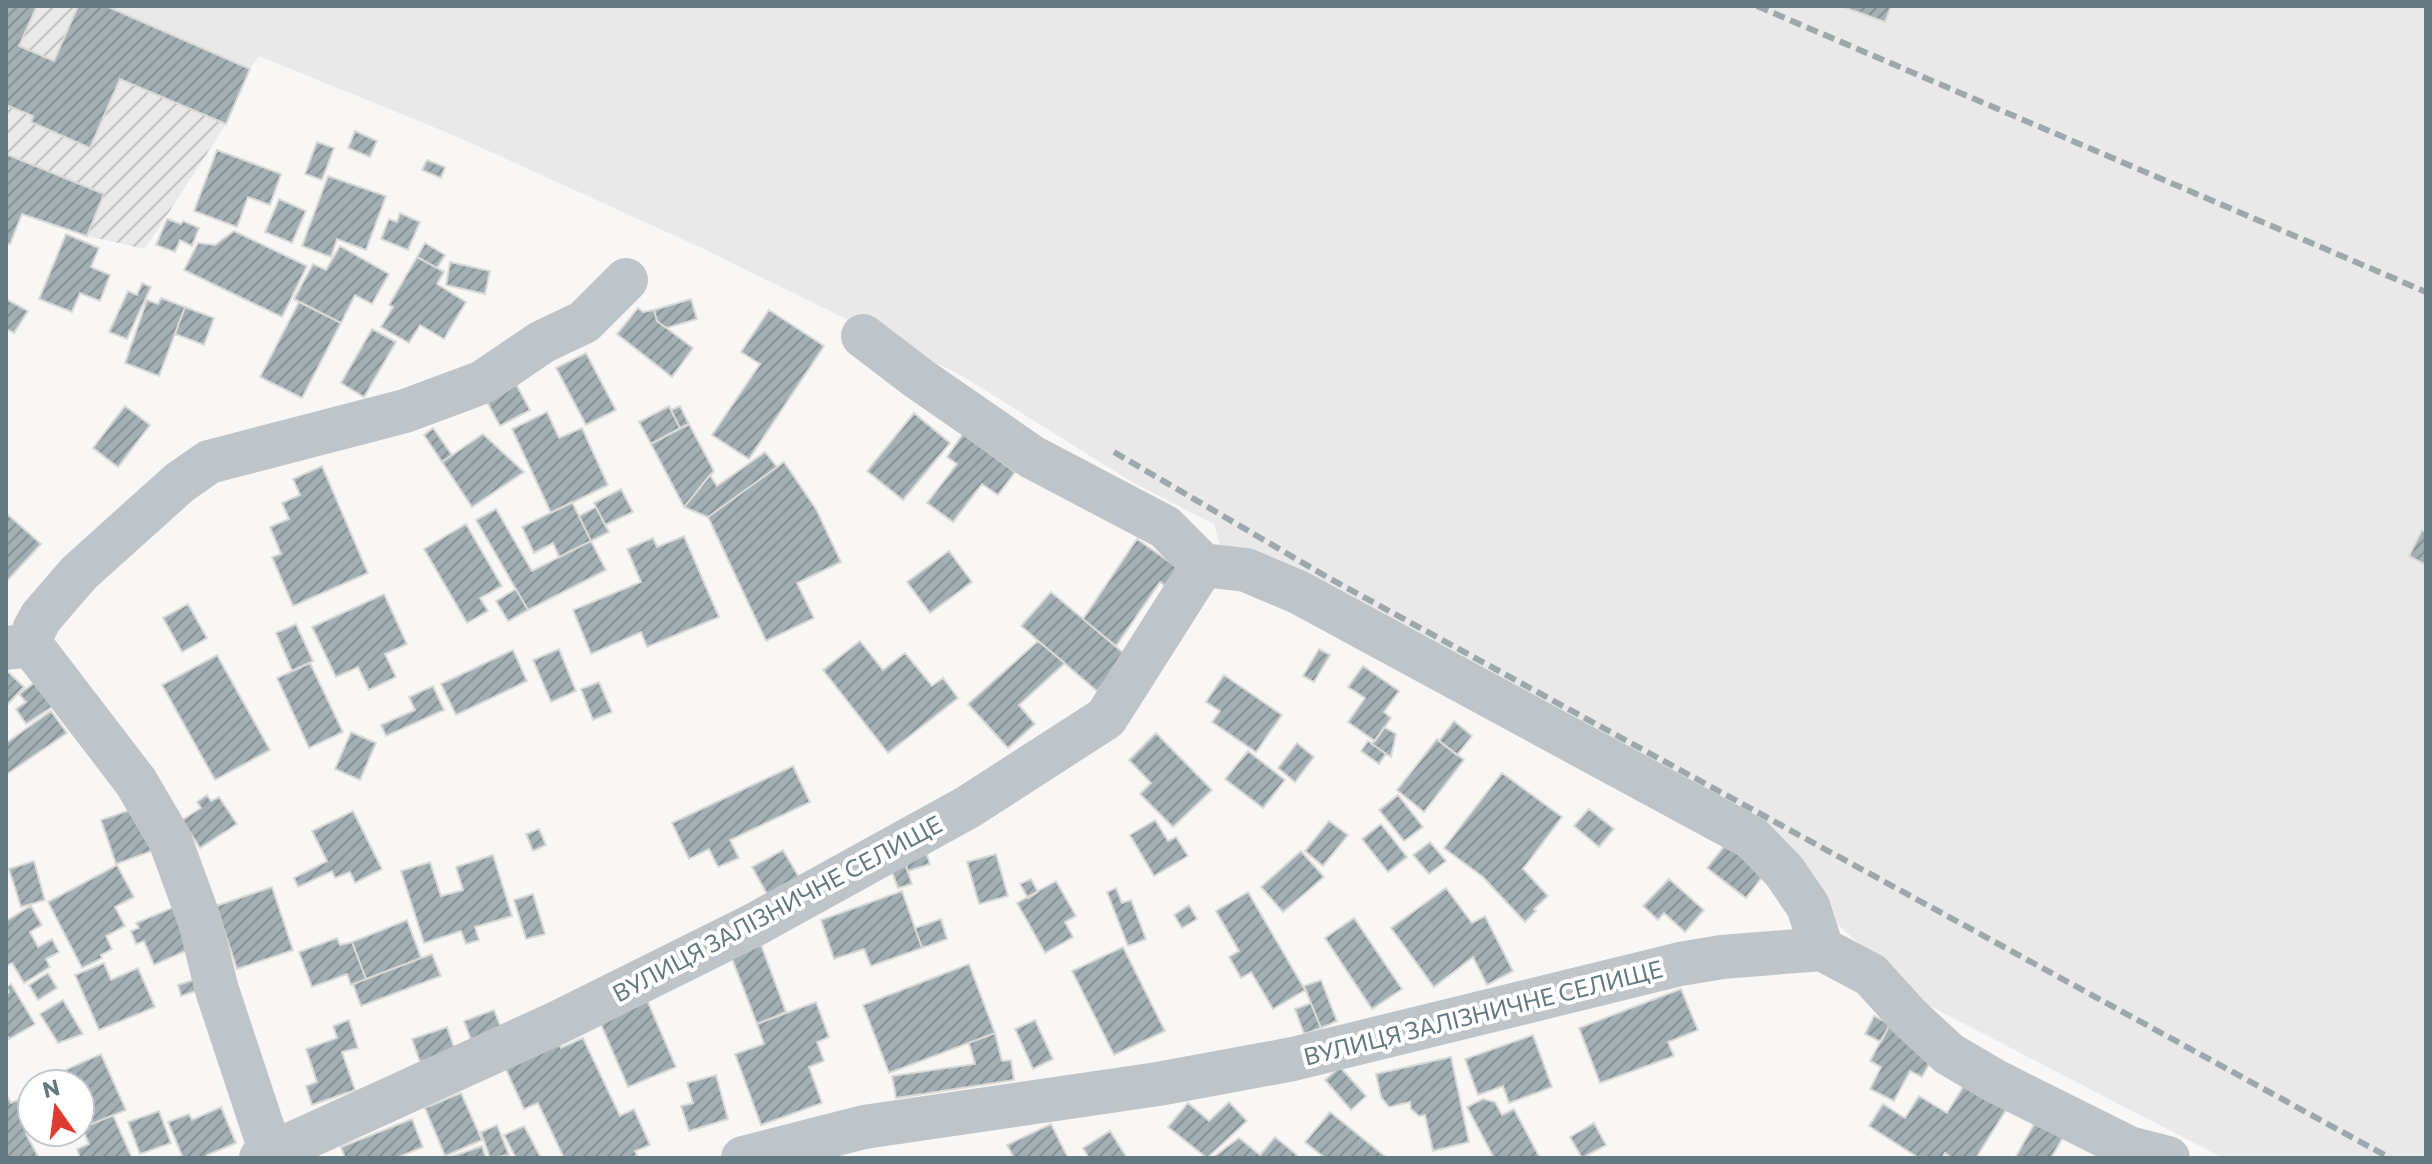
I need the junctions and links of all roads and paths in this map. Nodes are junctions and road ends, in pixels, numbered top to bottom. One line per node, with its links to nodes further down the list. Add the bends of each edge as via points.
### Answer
1 (626, 280): 4 (street, ВУЛИЦЯ ЗАЛІЗНИЧНЕ СЕЛИЩЕ, via 584,322 542,342 483,382 405,411 209,462 79,573)
2 (863, 336): 3 (street, via 1032,457 1165,527)
3 (1203, 565): 5 (street, via 1246,570 1298,592 1752,838 1808,906); 6 (street, ВУЛИЦЯ ЗАЛІЗНИЧНЕ СЕЛИЩЕ, via 1106,718 968,807 740,932 559,1022)
4 (19, 646): 6 (street, ВУЛИЦЯ ЗАЛІЗНИЧНЕ СЕЛИЩЕ, via 136,782 170,840 200,922)
5 (1822, 949): 7 (street, ВУЛИЦЯ ЗАЛІЗНИЧНЕ СЕЛИЩЕ, via 1680,964 1293,1059 864,1127); 8 (street, via 1871,975 1949,1054 2129,1148)
6 (266, 1155)
7 (743, 1158)
8 (2168, 1158)

